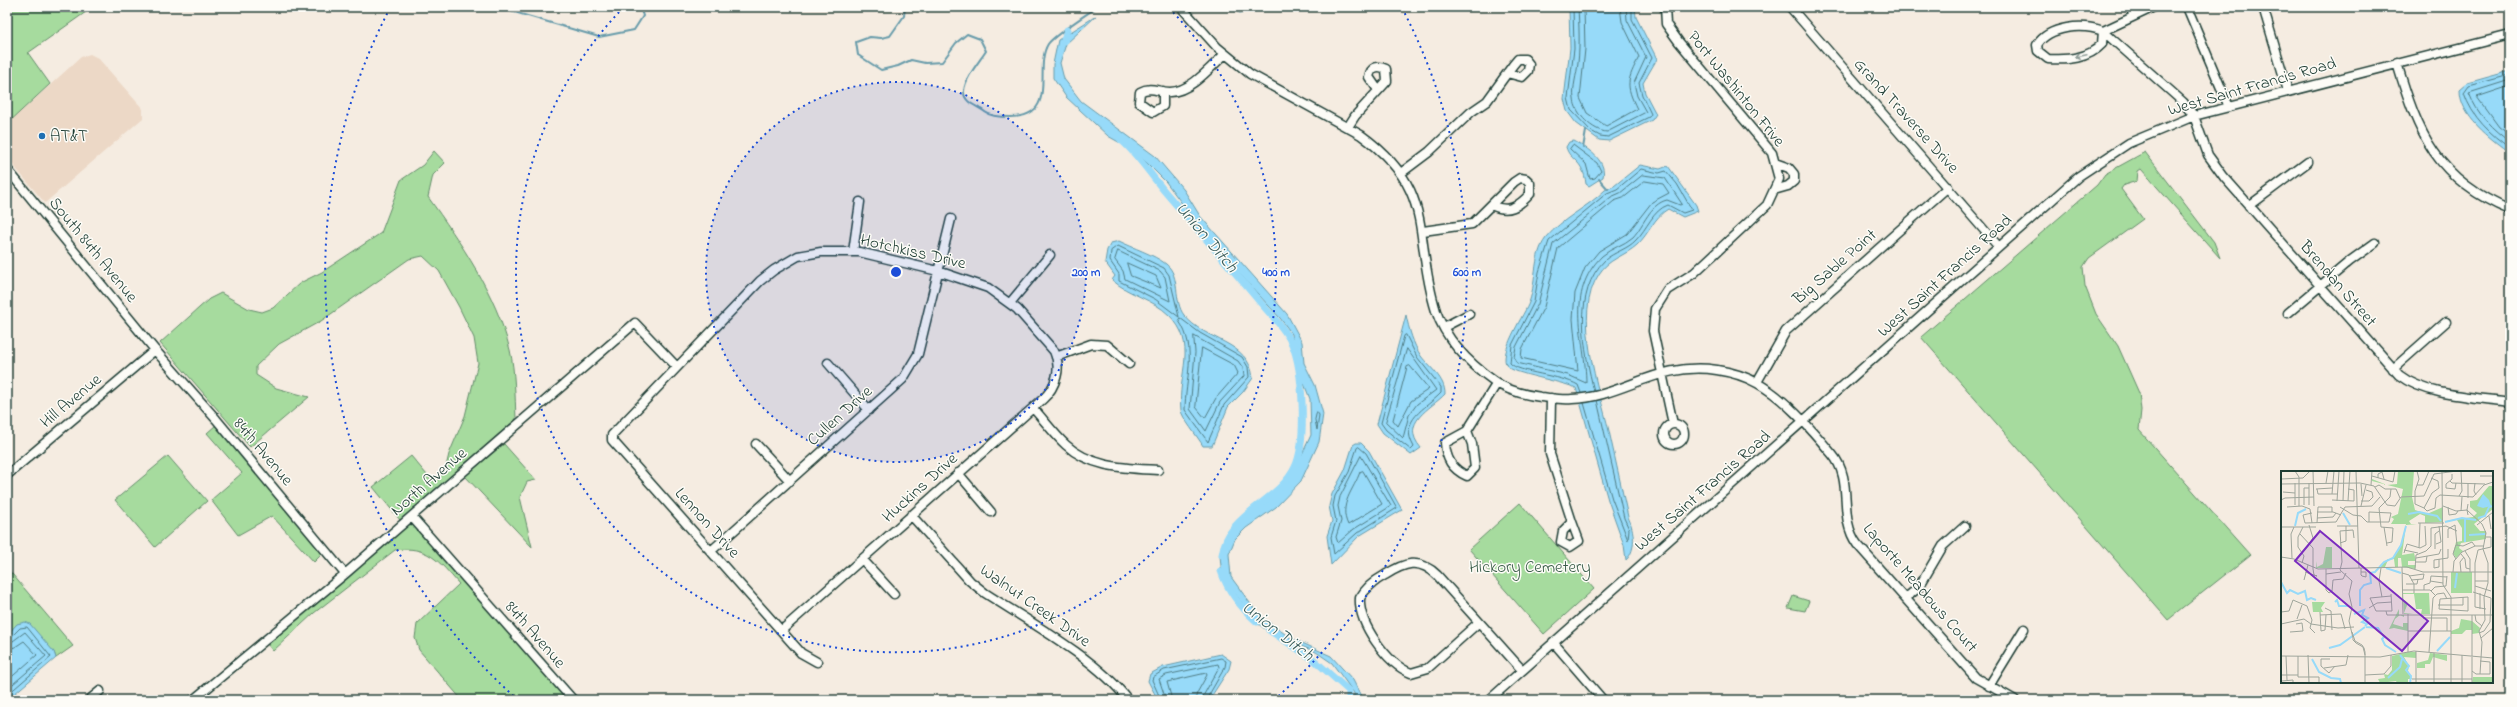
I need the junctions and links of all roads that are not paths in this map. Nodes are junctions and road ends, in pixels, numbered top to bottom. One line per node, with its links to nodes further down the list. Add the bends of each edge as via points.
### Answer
1 (1181, 7): 11 (street, Laporte Meadows Court, via 1201,32)
2 (1665, 7): 21 (street, Port Washinton Frive, via 1666,24 1772,153)
3 (1790, 7): 24 (street, Grand Traverse Drive)
4 (2131, 7): 8 (street)
5 (2154, 7): 8 (street)
6 (2187, 7): 17 (street)
7 (2263, 7): 16 (street)
8 (2133, 16): 9 (street)
9 (2103, 31): 9 (street, one-way to 9, via 2102,44 2096,51 2085,56 2048,59 2038,52 2037,45 2047,33 2068,28 2093,27); 18 (street, Brendan Street, via 2183,102)
10 (2510, 35): 12 (street, West Saint Francis Road)
11 (1225, 54): 15 (street, via 1183,89); 19 (street, Laporte Meadows Court, via 1250,74)
12 (2397, 63): 16 (street, West Saint Francis Road); 29 (street, via 2420,132 2435,155 2471,190)
13 (1507, 73): 23 (street, via 1487,101 1471,112 1429,152)
14 (1378, 90): 19 (street)
15 (1163, 91)
16 (2288, 91): 17 (street, West Saint Francis Road)
17 (2229, 107): 18 (street, West Saint Francis Road)
18 (2194, 116): 28 (street, Brendan Street, via 2208,155); 33 (street, West Saint Francis Road, via 2150,133 2101,160)
19 (1348, 127): 23 (street, Laporte Meadows Court, via 1374,144)
20 (2308, 162): 28 (street)
21 (1775, 163): 25 (street, Port Washinton Frive, via 1779,179); 25 (street, via 1789,168 1794,174 1794,181 1788,186)
22 (7, 169): 43 (street, South 84th Avenue)
23 (1400, 173): 31 (street, Laporte Meadows Court, via 1414,197)
24 (1948, 187): 33 (street, Grand Traverse Drive); 50 (street, Big Sable Point, via 1786,331)
25 (1774, 190): 49 (street, Port Washinton Frive, via 1767,204 1724,248 1668,290 1660,300 1655,309 1653,331)
26 (860, 202): 34 (street)
27 (1492, 205): 27 (street, via 1520,178 1530,183 1530,194 1519,206 1500,209); 31 (street, via 1472,224)
28 (2250, 206): 37 (street, Brendan Street)
29 (2510, 210)
30 (951, 218): 36 (street, Cullen Drive)
31 (1423, 231): 42 (street, Laporte Meadows Court, via 1428,276 1437,313)
32 (2375, 243): 37 (street)
33 (1998, 246): 56 (street, West Saint Francis Road)
34 (853, 252): 36 (street, Hotchkiss Drive); 47 (street, Hotchkiss Drive, via 821,252 798,256 774,270)
35 (1050, 256): 38 (street)
36 (938, 271): 38 (street, Hotchkiss Drive, via 977,283); 55 (street, Cullen Drive, via 918,354 903,379)
37 (2320, 286): 39 (street); 48 (street, Brendan Street)
38 (1010, 303): 44 (street, Hotchkiss Drive, via 1044,339)
39 (2288, 313)
40 (1469, 314): 42 (street)
41 (2446, 322): 48 (street)
42 (1444, 327): 51 (street, Laporte Meadows Court, via 1452,341 1476,367)
43 (155, 350): 63 (street, Hill Avenue); 72 (street, 84th Avenue, via 216,418)
44 (1056, 357): 46 (street, via 1091,344 1107,345); 54 (street, Huckins Drive, via 1057,373 1052,388)
45 (828, 363): 55 (street)
46 (1129, 364)
47 (677, 367): 59 (street, Hotchkiss Drive); 67 (street, North Avenue, via 635,323)
48 (2393, 369): 53 (street, Brendan Street, via 2405,380 2430,390)
49 (1662, 372): 50 (street, Laporte Meadows Court, via 1696,367 1730,372); 52 (street, Laporte Meadows Court, via 1602,394 1573,399); 57 (street, Port Washinton Frive)
50 (1757, 382): 56 (street, Laporte Meadows Court)
51 (1497, 383): 52 (street, Laporte Meadows Court, via 1524,395); 58 (street)
52 (1551, 398): 68 (street, via 1550,454)
53 (2510, 402)
54 (1033, 408): 61 (street, via 1067,445 1091,460 1116,466); 62 (street, Huckins Drive)
55 (870, 410): 64 (street, Cullen Drive)
56 (1804, 422): 74 (street, Laporte Meadows Court, via 1833,454 1842,470 1846,485 1847,520 1853,538); 78 (street, West Saint Francis Road)
57 (1673, 424)
58 (1467, 431): 58 (street, via 1445,443 1446,457 1458,472 1467,476 1475,468 1472,444)
59 (612, 435): 70 (street, Lennon Drive, via 612,440)
60 (756, 444): 64 (street)
61 (1158, 470)
62 (958, 473): 65 (street); 66 (street, Huckins Drive)
63 (7, 476)
64 (790, 481): 70 (street, Cullen Drive)
65 (991, 512)
66 (912, 515): 71 (street, Huckins Drive); 86 (street, Walnut Creek Drive, via 970,581 984,593 1088,661)
67 (412, 517): 72 (street, North Avenue); 85 (street, 84th Avenue)
68 (1572, 522)
69 (1966, 526): 74 (street, via 1943,546 1918,587)
70 (711, 551): 77 (street, Lennon Drive)
71 (862, 559): 73 (street); 77 (street, Huckins Drive)
72 (345, 574): 84 (street, North Avenue)
73 (894, 594)
74 (1906, 598): 81 (street, Laporte Meadows Court, via 1976,678)
75 (1478, 623): 75 (street, via 1437,575 1423,564 1409,563 1398,566 1374,581 1360,598 1360,614 1367,630 1396,663 1411,673 1428,668); 80 (street)
76 (2024, 629): 81 (street)
77 (782, 630): 79 (street, Lennon Drive, via 801,653)
78 (1553, 642): 80 (street, West Saint Francis Road); 88 (street)
79 (817, 662)
80 (1522, 670): 87 (street, West Saint Francis Road)
81 (1989, 686): 89 (street, Laporte Meadows Court)
82 (100, 691): 83 (street)
83 (89, 700)
84 (193, 700)
85 (573, 700)
86 (1128, 700)
87 (1489, 700)
88 (1603, 700)
89 (2015, 700)

